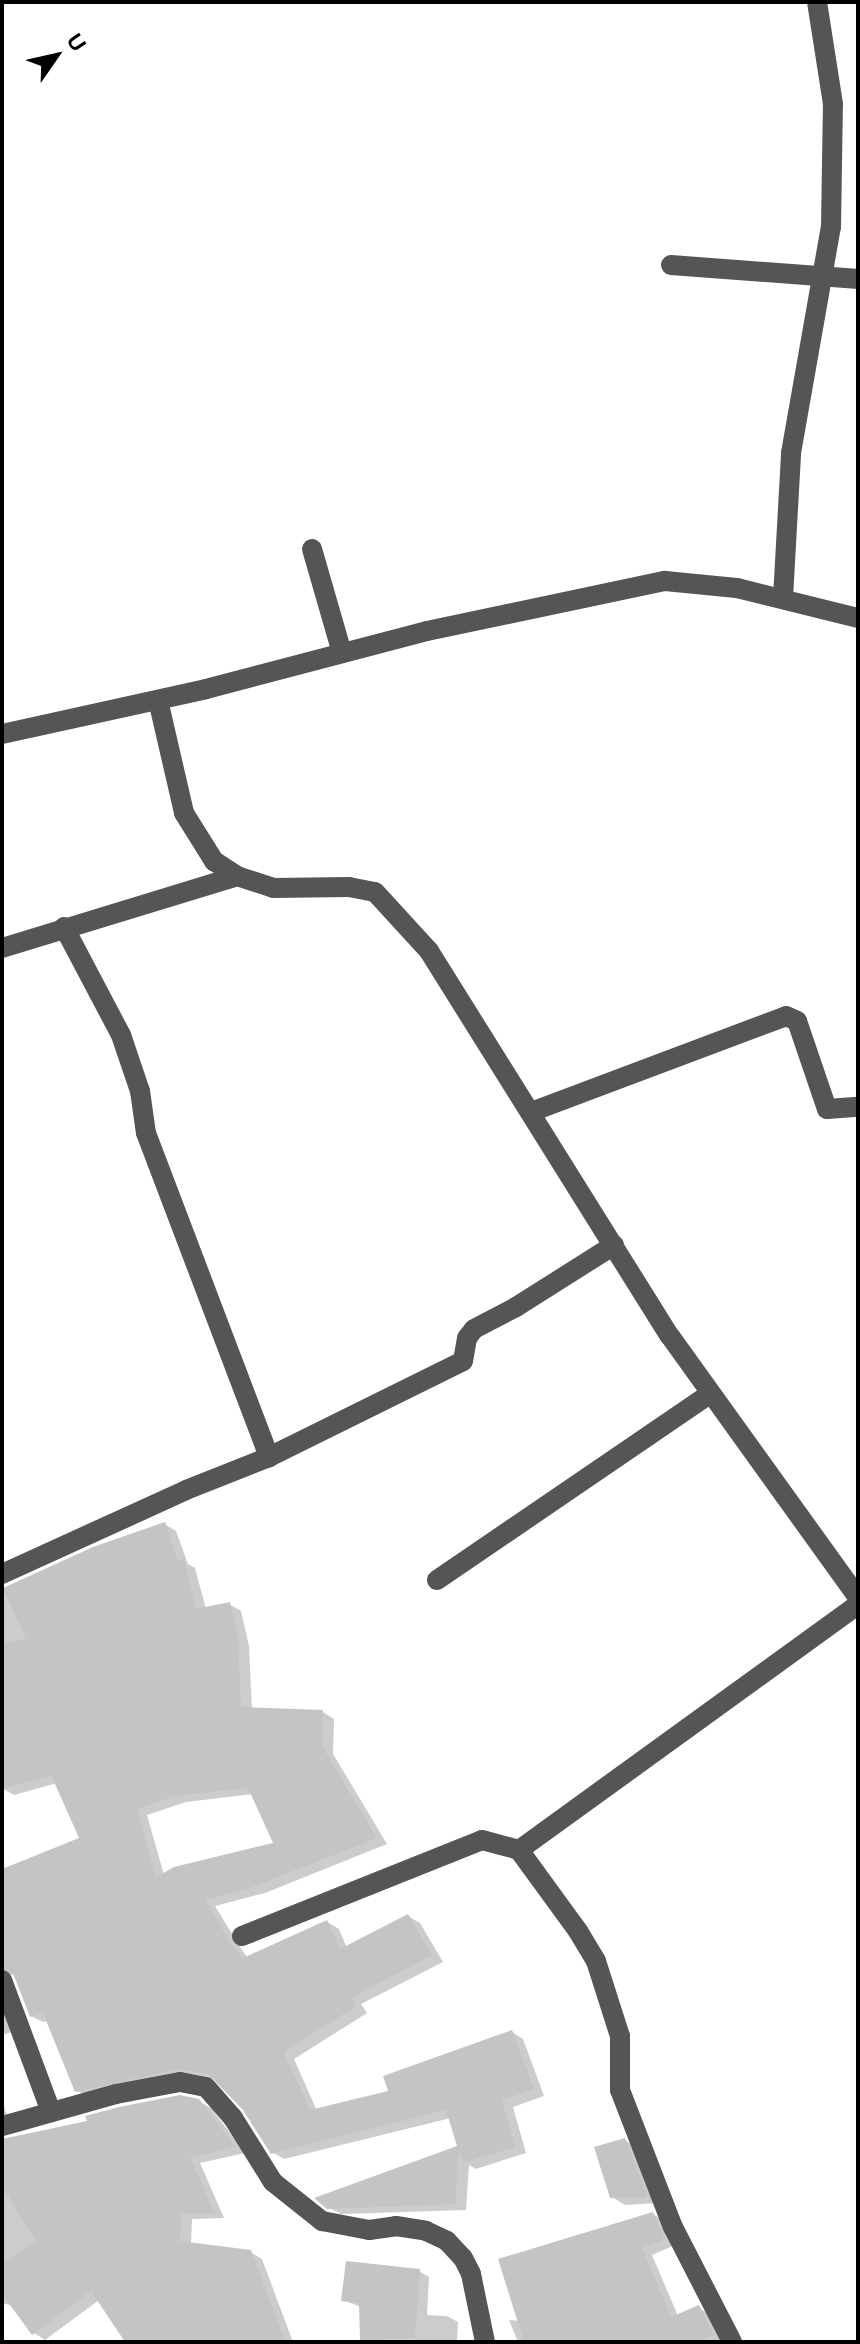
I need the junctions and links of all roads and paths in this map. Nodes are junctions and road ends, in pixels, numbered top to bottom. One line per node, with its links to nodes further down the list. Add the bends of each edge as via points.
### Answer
1 (817, 2): 3 (street, via 833,104 831,227)
2 (671, 265): 3 (street)
3 (823, 275): 4 (street); 6 (street, via 791,453)
4 (858, 279)
5 (312, 549): 8 (street)
6 (783, 598): 7 (street); 8 (street, via 665,581)
7 (858, 618)
8 (342, 653): 9 (street)
9 (158, 700): 10 (street); 11 (street, via 184,813 214,861)
10 (2, 734)
11 (237, 876): 12 (street); 15 (street, via 273,888 375,892 429,951)
12 (64, 927): 13 (street); 18 (street, via 121,1035 140,1091 146,1133)
13 (2, 948)
14 (858, 1107): 15 (street, via 827,1109 797,1021 786,1016)
15 (531, 1112): 16 (street)
16 (614, 1245): 17 (street); 18 (street, via 474,1329 463,1361)
17 (710, 1394): 20 (street); 21 (street)
18 (269, 1457): 19 (street)
19 (2, 1574)
20 (437, 1580)
21 (858, 1598)
22 (858, 1605): 23 (street)
23 (519, 1850): 24 (street, via 482,1840); 29 (street, via 596,1961 620,2036 620,2090 673,2227)
24 (242, 1936)
25 (2, 1980): 26 (street)
26 (51, 2112): 27 (street); 28 (street, via 180,2082 206,2087 233,2118 273,2182 313,2215 350,2228 426,2231 447,2241 471,2274)
27 (2, 2126)
28 (485, 2342)
29 (732, 2342)

